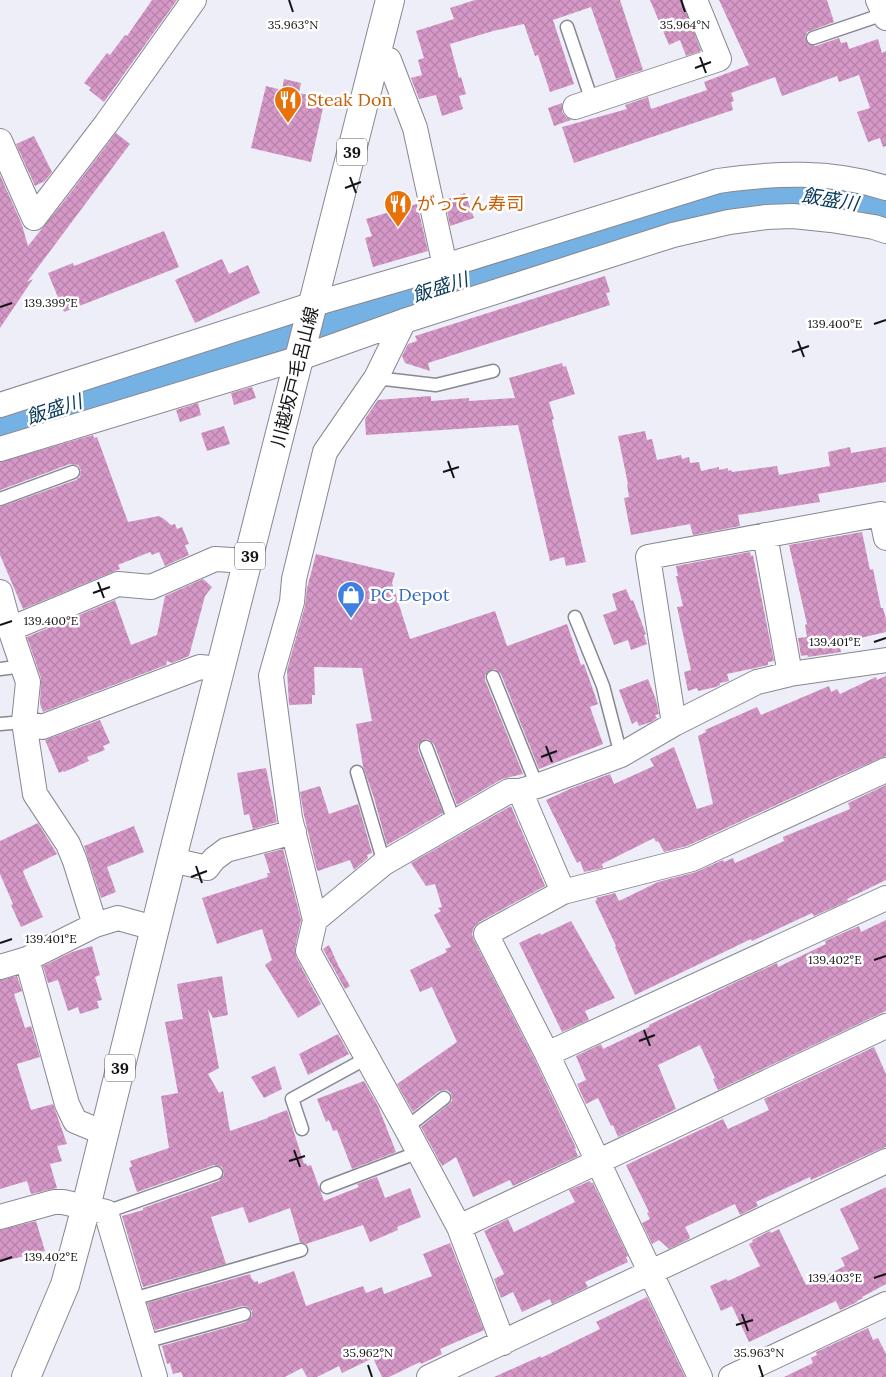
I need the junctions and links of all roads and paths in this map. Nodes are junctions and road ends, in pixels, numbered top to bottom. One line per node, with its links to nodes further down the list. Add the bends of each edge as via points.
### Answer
1 (194, 0): 9 (street, via 34,218)
2 (390, 0): 7 (main road, 川越坂戸毛呂山線 / 39)
3 (695, 0): 8 (street, via 719,59)
4 (883, 11): 6 (lane)
5 (567, 27): 8 (lane)
6 (813, 38)
7 (376, 57): 12 (street, via 389,60 415,128); 13 (main road, 川越坂戸毛呂山線 / 39)
8 (584, 104)
9 (0, 141)
10 (886, 188): 12 (street, via 819,174 718,180)
11 (886, 231): 14 (street, via 793,216 729,222 673,235)
12 (445, 266): 13 (street)
13 (314, 304): 15 (main road, 川越坂戸毛呂山線 / 39); 18 (street)
14 (404, 321): 15 (street); 17 (street)
15 (300, 358): 19 (street); 25 (main road, 川越坂戸毛呂山線 / 39)
16 (493, 371): 17 (lane, via 436,385)
17 (376, 378): 42 (street, via 325,452 294,579 292,602 270,676)
18 (0, 405)
19 (0, 449)
20 (73, 472): 21 (lane)
21 (0, 499)
22 (884, 514): 23 (street); 24 (street)
23 (765, 535): 31 (street); 35 (street, via 648,557)
24 (886, 538)
25 (248, 561): 26 (street, via 215,559 151,587 118,584); 30 (main road, 川越坂戸毛呂山線 / 39)
26 (4, 611): 29 (street)
27 (575, 617): 37 (lane, via 603,686)
28 (886, 660): 31 (street)
29 (12, 668): 33 (street, via 28,682)
30 (220, 669): 33 (street, via 200,667 42,727); 43 (main road, 川越坂戸毛呂山線 / 39)
31 (790, 674): 35 (street, via 758,682)
32 (493, 677): 40 (lane)
33 (24, 722): 34 (lane); 48 (street, via 34,794 68,844)
34 (0, 724)
35 (674, 724): 37 (street)
36 (426, 747): 41 (lane)
37 (621, 755): 40 (street)
38 (886, 770): 45 (street, via 692,859)
39 (356, 772): 44 (lane)
40 (528, 789): 41 (street, via 509,791); 45 (street)
41 (455, 822): 44 (street)
42 (294, 832): 43 (street, via 226,850 207,868); 47 (street)
43 (172, 860): 49 (main road, 39)
44 (384, 863): 47 (street)
45 (564, 892): 53 (street, via 486,934)
46 (886, 898): 53 (street)
47 (315, 920): 54 (street, via 308,951)
48 (95, 925): 49 (street, via 118,918); 50 (street)
49 (154, 928): 58 (main road, 39)
50 (27, 959): 51 (street); 58 (street, via 66,1104 75,1121)
51 (0, 967)
52 (886, 1026): 61 (street)
53 (547, 1054): 61 (street)
54 (367, 1058): 56 (street); 57 (lane, via 292,1099)
55 (444, 1098): 56 (lane)
56 (406, 1128): 59 (street)
57 (302, 1129)
58 (104, 1133): 64 (main road, 39)
59 (419, 1152): 63 (lane); 66 (street)
60 (886, 1161): 68 (street)
61 (598, 1162): 66 (street); 68 (street)
62 (216, 1173): 64 (lane)
63 (327, 1187)
64 (96, 1209): 65 (street, via 54,1202); 69 (street); 74 (main road, 39)
65 (0, 1217)
66 (459, 1228): 73 (street)
67 (301, 1250): 69 (lane)
68 (650, 1273): 73 (street); 77 (street)
69 (132, 1299): 72 (street)
70 (886, 1304): 78 (street)
71 (244, 1314): 72 (lane)
72 (145, 1342): 75 (street)
73 (503, 1343): 76 (street)
74 (26, 1377)
75 (155, 1377)
76 (429, 1377)
77 (700, 1377)
78 (731, 1377)

